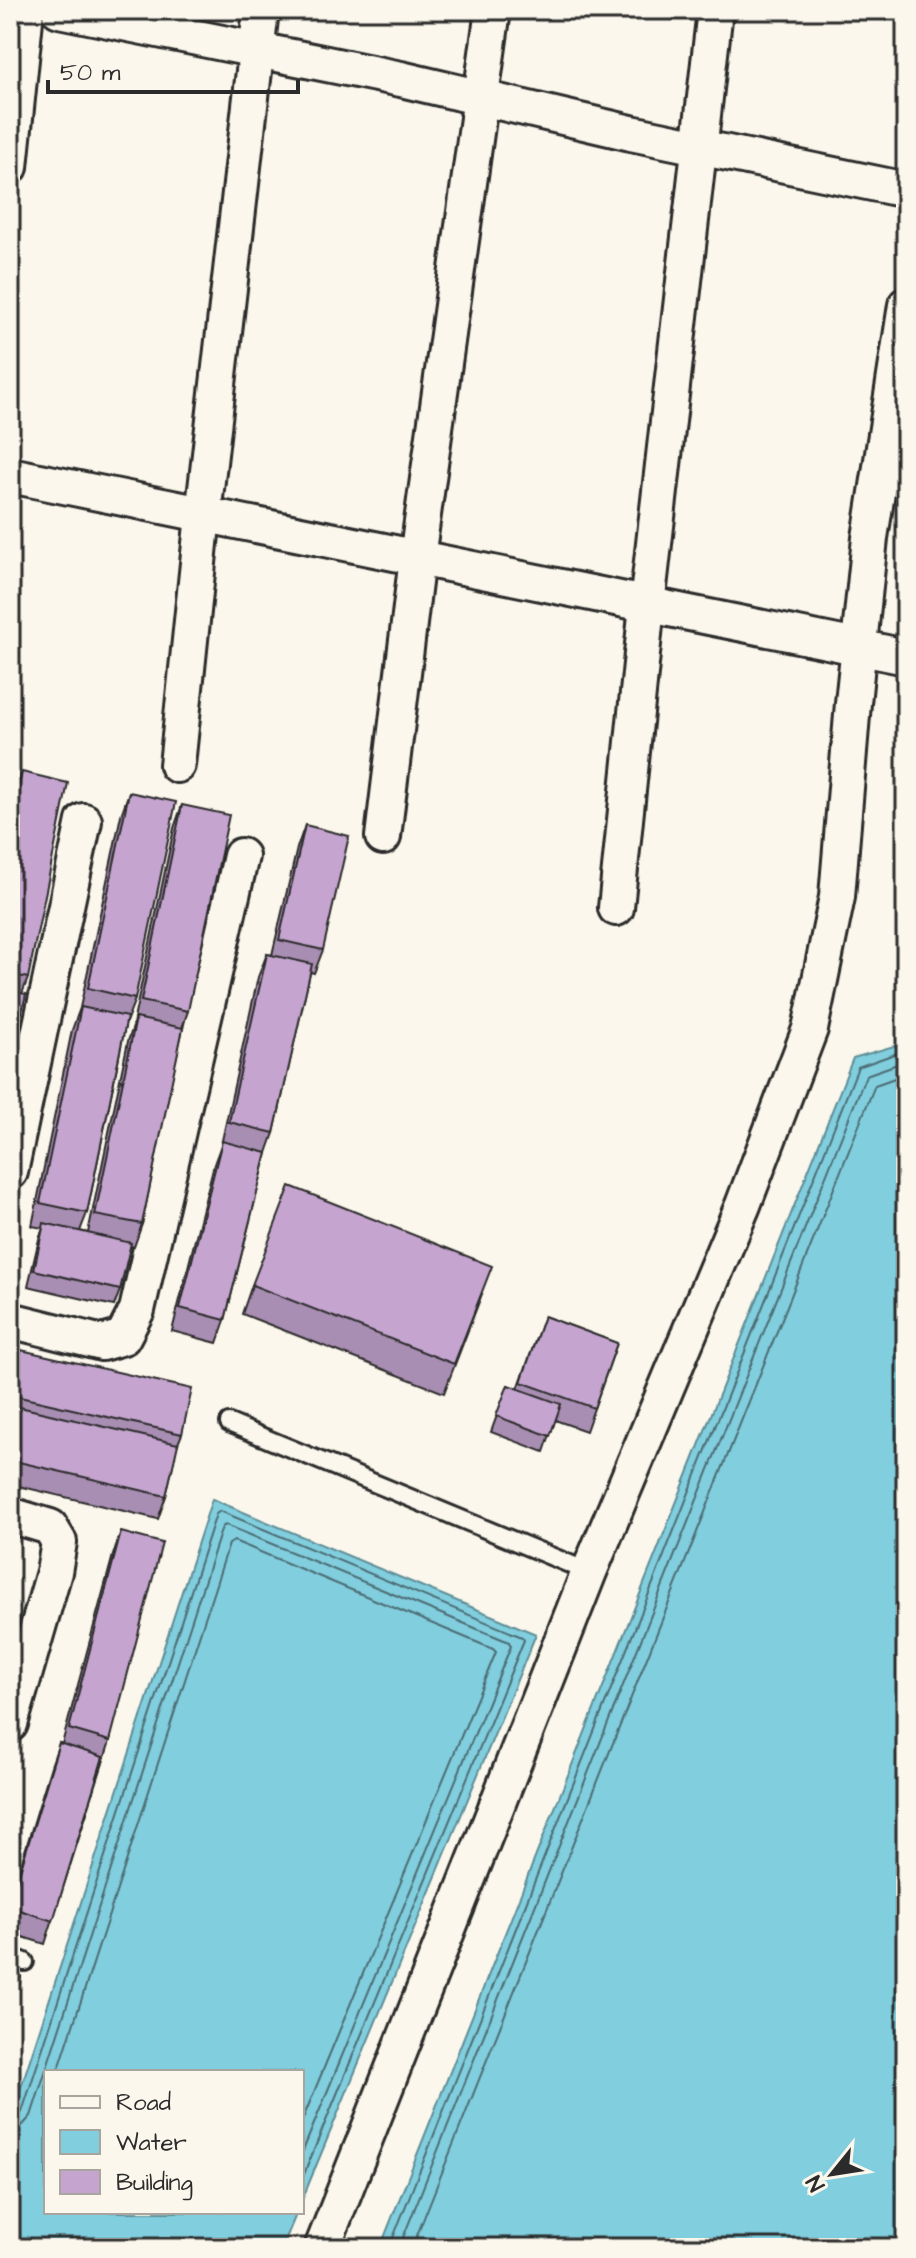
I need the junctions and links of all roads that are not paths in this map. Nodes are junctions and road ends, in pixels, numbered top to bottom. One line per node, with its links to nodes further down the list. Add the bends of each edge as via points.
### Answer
1 (26, 10): 9 (street)
2 (59, 10): 6 (street)
3 (261, 10): 6 (street)
4 (493, 10): 7 (street)
5 (715, 10): 8 (street)
6 (256, 50): 7 (street); 14 (street)
7 (481, 98): 8 (street); 15 (street)
8 (698, 147): 10 (street); 16 (street)
9 (10, 167)
10 (906, 190)
11 (906, 305): 12 (street)
12 (903, 346): 17 (street, via 870,538)
13 (10, 475): 14 (street)
14 (203, 515): 15 (street); 19 (street)
15 (417, 558): 16 (street); 21 (street)
16 (647, 605): 17 (street); 23 (street)
17 (859, 648): 18 (street); 28 (street, via 837,897 810,1029 743,1205)
18 (906, 657)
19 (177, 765)
20 (84, 821): 24 (street)
21 (383, 837)
22 (241, 856): 25 (street, via 137,1310 123,1337 102,1343)
23 (616, 908)
24 (10, 1172)
25 (10, 1320)
26 (229, 1423): 28 (lane)
27 (10, 1515): 29 (street, via 50,1527 59,1542)
28 (589, 1572): 30 (street)
29 (10, 1724)
30 (322, 2248)

